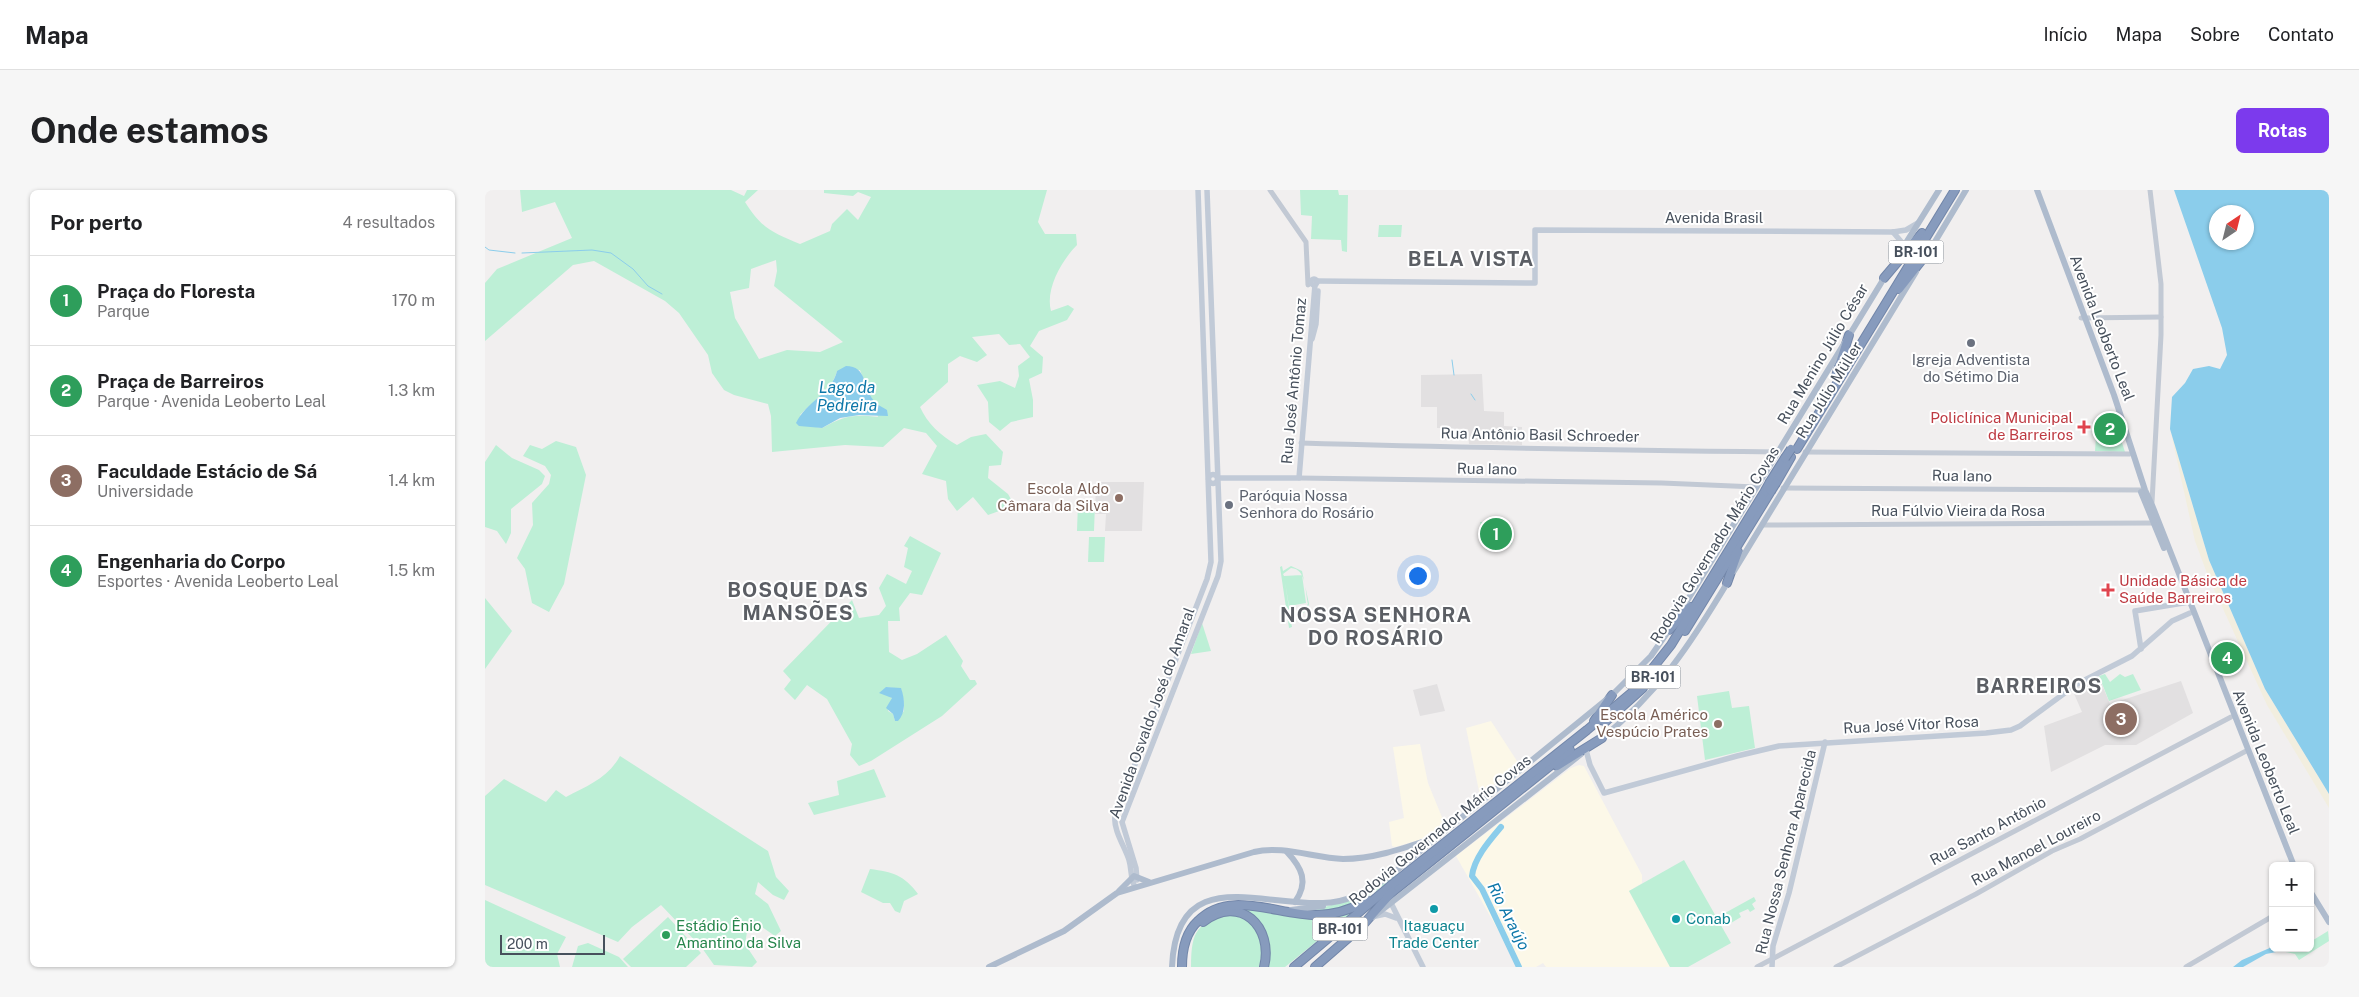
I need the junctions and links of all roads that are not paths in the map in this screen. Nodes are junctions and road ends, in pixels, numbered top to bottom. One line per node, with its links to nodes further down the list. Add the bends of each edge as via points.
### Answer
1 (1199, 190): 11 (main road, via 1201,198); 19 (main road, Avenida Osvaldo José do Amaral)
2 (1207, 190): 11 (main road, Avenida Osvaldo José do Amaral)
3 (1270, 190): 18 (street, via 1307,242)
4 (1939, 190): 12 (main road, Rua Menino Júlio César)
5 (1949, 190): 14 (highway, Rodovia Governador Mário Covas / BR-101)
6 (1955, 190): 21 (highway, Rodovia Governador Mário Covas / BR-101)
7 (1966, 190): 16 (main road, Rua Júlio Müller)
8 (2033, 190): 23 (main road, Avenida Leoberto Leal)
9 (2037, 190): 23 (main road, Avenida Leoberto Leal)
10 (2150, 190): 22 (street, via 2158,250)
11 (1207, 197): 20 (main road, Avenida Osvaldo José do Amaral)
12 (1918, 223): 13 (main road, Avenida Brasil, via 1906,230); 15 (main road, Rua Menino Júlio César)
13 (1893, 232): 15 (main road); 18 (main road, Avenida Brasil, via 1535,230 1535,282)
14 (1922, 233): 17 (highway); 25 (highway, Rodovia Governador Mário Covas / BR-101)
15 (1904, 245): 17 (main road, Rua Menino Júlio César)
16 (1929, 251): 21 (highway); 27 (main road, Rua Júlio Müller)
17 (1884, 278): 24 (main road, Rua Menino Júlio César)
18 (1313, 282): 26 (main road, Rua José Antônio Tomaz, via 1311,343)
19 (1201, 303): 20 (main road, via 1207,306); 31 (main road, Avenida Osvaldo José do Amaral)
20 (1211, 303): 29 (main road, Avenida Osvaldo José do Amaral)
21 (1878, 314): 27 (highway, Rodovia Governador Mário Covas / BR-101)
22 (2161, 317): 23 (street); 35 (street)
23 (2083, 318): 28 (main road, Avenida Leoberto Leal); 35 (main road, Avenida Leoberto Leal)
24 (1849, 335): 25 (highway); 27 (main road, Rua Menino Júlio César)
25 (1835, 376): 27 (highway, Rodovia Governador Mário Covas / BR-101)
26 (1301, 443): 27 (street, Rua Antônio Basil Schroeder); 30 (main road, Rua José Antônio Tomaz)
27 (1792, 452): 28 (street, Rua Antônio Basil Schroeder); 32 (highway, Rodovia Governador Mário Covas / BR-101); 32 (main road, Rua Júlio Müller); 32 (main road, Rua Menino Júlio César)
28 (2130, 454): 34 (main road, Avenida Leoberto Leal)
29 (1218, 478): 30 (main road, Rua Iano); 31 (main road, Rua Iano, via 1213,483); 47 (main road, Avenida Osvaldo José do Amaral, via 1221,566)
30 (1299, 478): 33 (street, Rua Iano, via 1662,483)
31 (1208, 480): 46 (main road, Avenida Osvaldo José do Amaral, via 1210,570)
32 (1774, 486): 33 (main road, Rua Iano); 34 (street, Rua Iano); 37 (main road, Rua Júlio Müller); 38 (highway, Rodovia Governador Mário Covas / BR-101); 40 (highway, Rodovia Governador Mário Covas / BR-101)
33 (1755, 489): 43 (main road)
34 (2141, 490): 36 (main road, Avenida Leoberto Leal)
35 (2152, 505): 41 (main road, Avenida Leoberto Leal)
36 (2154, 523): 37 (street, Rua Fúlvio Vieira da Rosa); 41 (main road, Avenida Leoberto Leal)
37 (1762, 525): 39 (main road, Rua Júlio Müller)
38 (1744, 536): 39 (highway); 58 (highway, Rodovia Governador Mário Covas / BR-101, via 1652,678 1620,710)
39 (1727, 583): 52 (main road, Rua Júlio Müller, via 1675,664 1652,693)
40 (1703, 593): 43 (highway); 50 (highway, Rodovia Governador Mário Covas / BR-101, via 1653,670)
41 (2187, 603): 42 (main road, Avenida Leoberto Leal); 44 (main road, via 2135,611); 55 (main road, Avenida Leoberto Leal)
42 (2190, 613): 44 (main road, Rua José Vítor Rosa, via 2172,621); 48 (main road, Avenida Leoberto Leal)
43 (1669, 630): 45 (main road, via 1643,665)
44 (2141, 649): 53 (main road, Rua José Vítor Rosa, via 2084,679 2011,730)
45 (1612, 695): 50 (highway); 59 (main road)
46 (1159, 704): 47 (main road, via 1161,708); 49 (main road, Avenida Osvaldo José do Amaral)
47 (1166, 707): 51 (main road, Avenida Osvaldo José do Amaral)
48 (2231, 717): 55 (main road, Avenida Leoberto Leal); 85 (street, Rua Santo Antônio)
49 (1149, 729): 51 (main road); 67 (main road, Avenida Osvaldo José do Amaral, via 1114,820)
50 (1587, 730): 72 (highway, Rodovia Governador Mário Covas / BR-101)
51 (1155, 736): 67 (main road, Avenida Osvaldo José do Amaral, via 1123,822)
52 (1602, 738): 54 (main road, Rua Júlio Müller); 58 (highway)
53 (1825, 742): 57 (main road, Rua José Vítor Rosa, via 1760,750 1604,793); 85 (main road, Rua Nossa Senhora Aparecida)
54 (1587, 750): 56 (main road, Rua Júlio Müller); 57 (main road)
55 (2247, 751): 64 (main road, Avenida Leoberto Leal); 65 (main road, Avenida Leoberto Leal); 97 (street, Rua Manoel Loureiro)
56 (1573, 760): 57 (main road); 76 (main road, Rua Júlio Müller)
57 (1590, 765)
58 (1525, 785): 70 (highway, Rodovia Governador Mário Covas / BR-101)
59 (1441, 836): 60 (main road); 61 (main road)
60 (1417, 844): 61 (main road); 63 (main road, via 1361,858)
61 (1424, 850): 75 (main road, via 1374,887)
62 (1287, 852): 63 (main road); 66 (main road); 68 (main road, via 1258,851)
63 (1299, 854): 66 (main road)
64 (2289, 862)
65 (2292, 862)
66 (1299, 865): 74 (main road, via 1303,884)
67 (1134, 877): 68 (main road); 69 (main road, Avenida Osvaldo José do Amaral); 71 (main road)
68 (1149, 882): 69 (main road)
69 (1135, 887): 71 (main road)
70 (1392, 892): 84 (highway); 93 (highway, Rodovia Governador Mário Covas / BR-101)
71 (1117, 893): 87 (main road, via 1064,931)
72 (1381, 894): 77 (highway, via 1347,910 1327,914 1310,915); 92 (highway, Rodovia Governador Mário Covas / BR-101)
73 (2314, 900): 83 (main road)
74 (1295, 902): 75 (main road); 88 (main road, via 1235,896 1208,901 1183,923 1174,946)
75 (1334, 902): 77 (main road, via 1312,908)
76 (1391, 903): 78 (main road, Rua Júlio Müller); 79 (main road)
77 (1283, 910): 89 (highway, via 1228,905 1210,911 1189,932)
78 (1382, 910): 79 (main road); 80 (main road, Rua Júlio Müller)
79 (1393, 911): 81 (main road)
80 (1374, 917): 81 (main road, via 1385,914); 84 (main road, Rua Júlio Müller)
81 (1397, 918): 94 (main road)
82 (2269, 918): 98 (street)
83 (2327, 919)
84 (1362, 926): 86 (highway)
85 (1772, 958): 95 (street, Rua Santo Antônio); 96 (main road, Rua Nossa Senhora Aparecida)
86 (1316, 966)
87 (989, 967)
88 (1172, 967)
89 (1182, 967)
90 (1187, 967): 91 (highway, via 1191,938 1196,930 1210,917 1230,911 1246,914 1257,925 1265,943)
91 (1264, 967)
92 (1294, 967)
93 (1302, 967)
94 (1423, 967)
95 (1757, 967)
96 (1772, 967)
97 (1836, 967)
98 (2186, 967)

